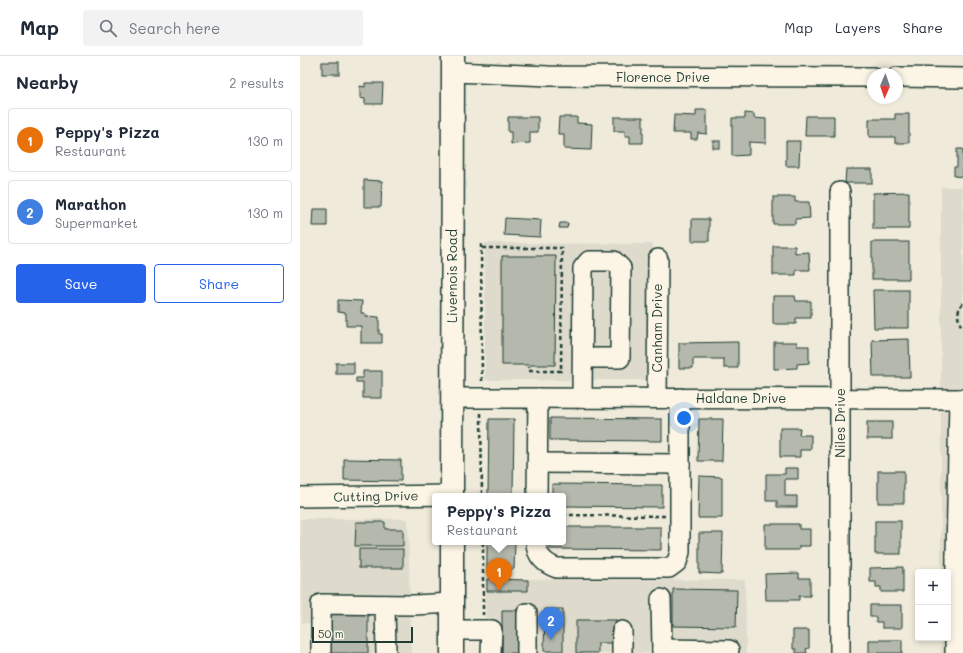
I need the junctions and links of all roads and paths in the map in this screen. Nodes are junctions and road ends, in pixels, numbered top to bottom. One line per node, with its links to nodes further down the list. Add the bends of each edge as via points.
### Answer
1 (453, 64): 2 (street, Florence Drive, via 548,76); 14 (main road, Livernois Road)
2 (867, 77)
3 (903, 78): 4 (street)
4 (963, 78)
5 (840, 192): 19 (street, Niles Drive)
6 (482, 244): 7 (path)
7 (482, 248): 12 (path, via 562,248 561,371 529,371); 13 (path)
8 (658, 259): 17 (street, Canham Drive)
9 (963, 303): 10 (path, via 959,307 958,316)
10 (963, 329)
11 (583, 358): 11 (street, via 583,268 589,261 614,261 621,268 620,358); 16 (street)
12 (529, 367)
13 (481, 386)
14 (452, 398): 15 (street, Haldane Drive); 25 (main road, Livernois Road)
15 (538, 398): 16 (street, Haldane Drive); 22 (street)
16 (582, 398): 17 (street, Haldane Drive)
17 (657, 398): 18 (street, Haldane Drive)
18 (680, 398): 19 (street, Haldane Drive); 23 (street)
19 (840, 399): 20 (street, Haldane Drive); 51 (street, Niles Drive)
20 (961, 399): 24 (street)
21 (481, 411): 26 (path)
22 (538, 463): 23 (street); 27 (street)
23 (680, 464): 34 (street, via 680,552 677,562 669,568 557,568 548,565 541,558)
24 (960, 483): 35 (street)
25 (452, 493)
26 (482, 493)
27 (537, 493)
28 (432, 496): 29 (street, Cutting Drive)
29 (300, 497)
30 (566, 515): 31 (path)
31 (672, 516)
32 (452, 545): 37 (main road)
33 (483, 545): 41 (path)
34 (537, 545)
35 (959, 556): 52 (street)
36 (661, 599): 44 (street)
37 (452, 603): 38 (street); 40 (main road)
38 (385, 605): 45 (street, via 321,604); 46 (street)
39 (527, 613): 49 (street)
40 (452, 630): 41 (street); 47 (main road)
41 (484, 630): 48 (street, via 492,630)
42 (622, 631): 50 (street)
43 (729, 650): 44 (street)
44 (662, 651)
45 (321, 653)
46 (386, 653)
47 (452, 653)
48 (491, 653)
49 (527, 653)
50 (622, 653)
51 (840, 653)
52 (955, 653)

